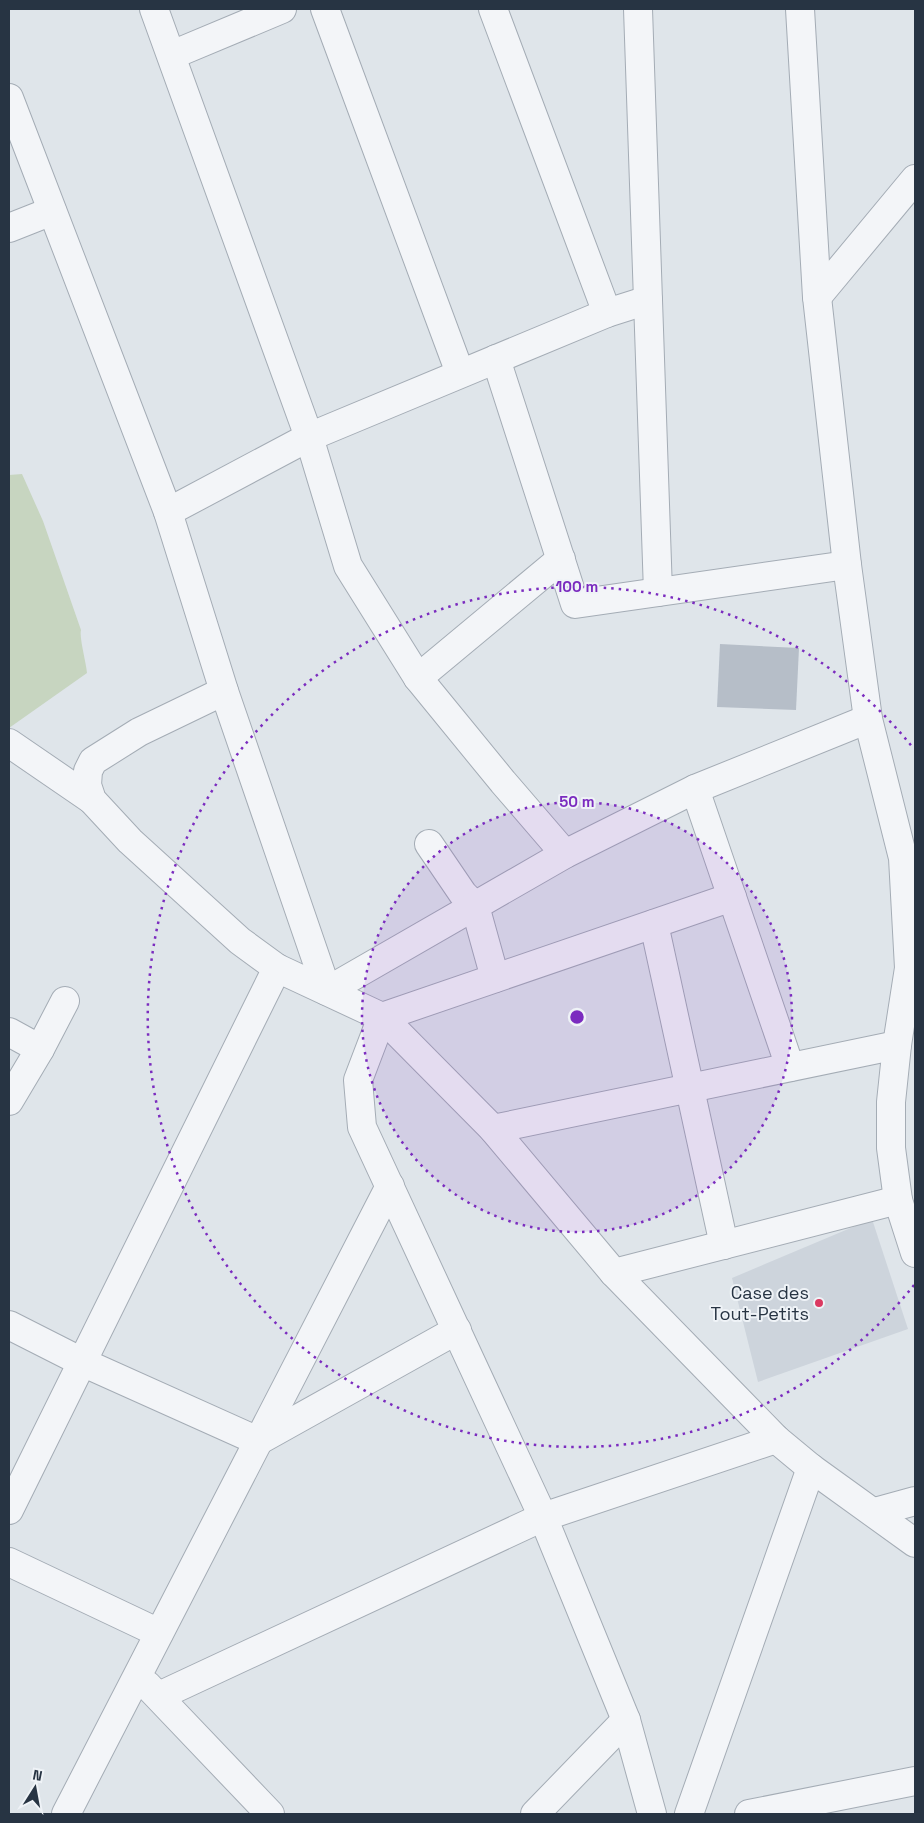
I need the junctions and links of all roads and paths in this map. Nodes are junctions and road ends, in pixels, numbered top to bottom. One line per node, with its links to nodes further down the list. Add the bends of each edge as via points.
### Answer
1 (154, 9): 7 (street)
2 (282, 9): 7 (street)
3 (325, 9): 16 (street)
4 (493, 9): 14 (street)
5 (638, 9): 13 (street)
6 (800, 9): 12 (street)
7 (172, 55): 17 (street)
8 (9, 98): 10 (street)
9 (915, 179): 12 (street)
10 (52, 211): 11 (street); 18 (street)
11 (9, 228)
12 (817, 297): 20 (street)
13 (648, 300): 14 (street); 21 (street)
14 (607, 313): 15 (street)
15 (496, 359): 16 (street); 19 (street)
16 (460, 373): 17 (street)
17 (309, 437): 18 (street); 22 (street, via 348,566)
18 (168, 512): 23 (street)
19 (561, 559): 21 (street, via 575,604); 22 (street)
20 (847, 565): 21 (street); 24 (street)
21 (658, 592)
22 (418, 678): 29 (street)
23 (224, 691): 27 (street, via 139,732 94,761 88,771 87,785); 36 (street)
24 (868, 719): 26 (street); 30 (street)
25 (9, 743): 27 (street)
26 (695, 790): 29 (street); 31 (street)
27 (92, 800): 34 (street, via 130,841 240,941)
28 (429, 844): 32 (street)
29 (565, 854): 32 (street)
30 (909, 855): 40 (street, via 910,968)
31 (732, 897): 33 (street); 42 (street)
32 (475, 906): 35 (street); 36 (street)
33 (654, 924): 35 (street); 43 (street)
34 (277, 968): 36 (street); 53 (street)
35 (495, 978): 38 (street)
36 (327, 991): 38 (street)
37 (65, 1001): 41 (street)
38 (382, 1016): 45 (street); 46 (street, via 358,1080 362,1127)
39 (9, 1032): 41 (street)
40 (898, 1044): 42 (street); 47 (street, via 891,1148)
41 (40, 1050): 44 (street)
42 (790, 1067): 43 (street)
43 (690, 1088): 45 (street); 48 (street)
44 (9, 1100)
45 (493, 1129): 50 (street)
46 (390, 1186): 52 (street); 55 (street)
47 (898, 1200): 48 (street); 49 (street)
48 (724, 1244): 50 (street)
49 (915, 1254)
50 (614, 1273): 54 (street)
51 (9, 1324): 53 (street)
52 (456, 1330): 55 (street); 60 (street)
53 (82, 1362): 55 (street); 58 (street)
54 (776, 1439): 56 (street); 60 (street)
55 (258, 1441): 63 (street)
56 (811, 1468): 59 (street); 72 (street)
57 (915, 1501): 59 (street)
58 (9, 1510)
59 (874, 1512): 61 (street)
60 (543, 1517): 65 (street); 66 (street)
61 (915, 1543)
62 (9, 1562): 63 (street)
63 (159, 1633): 64 (street)
64 (137, 1676): 65 (street); 68 (street)
65 (159, 1696): 69 (street)
66 (626, 1720): 70 (street); 71 (street)
67 (915, 1781): 73 (street)
68 (66, 1814)
69 (270, 1814)
70 (535, 1814)
71 (652, 1814)
72 (689, 1814)
73 (749, 1814)

